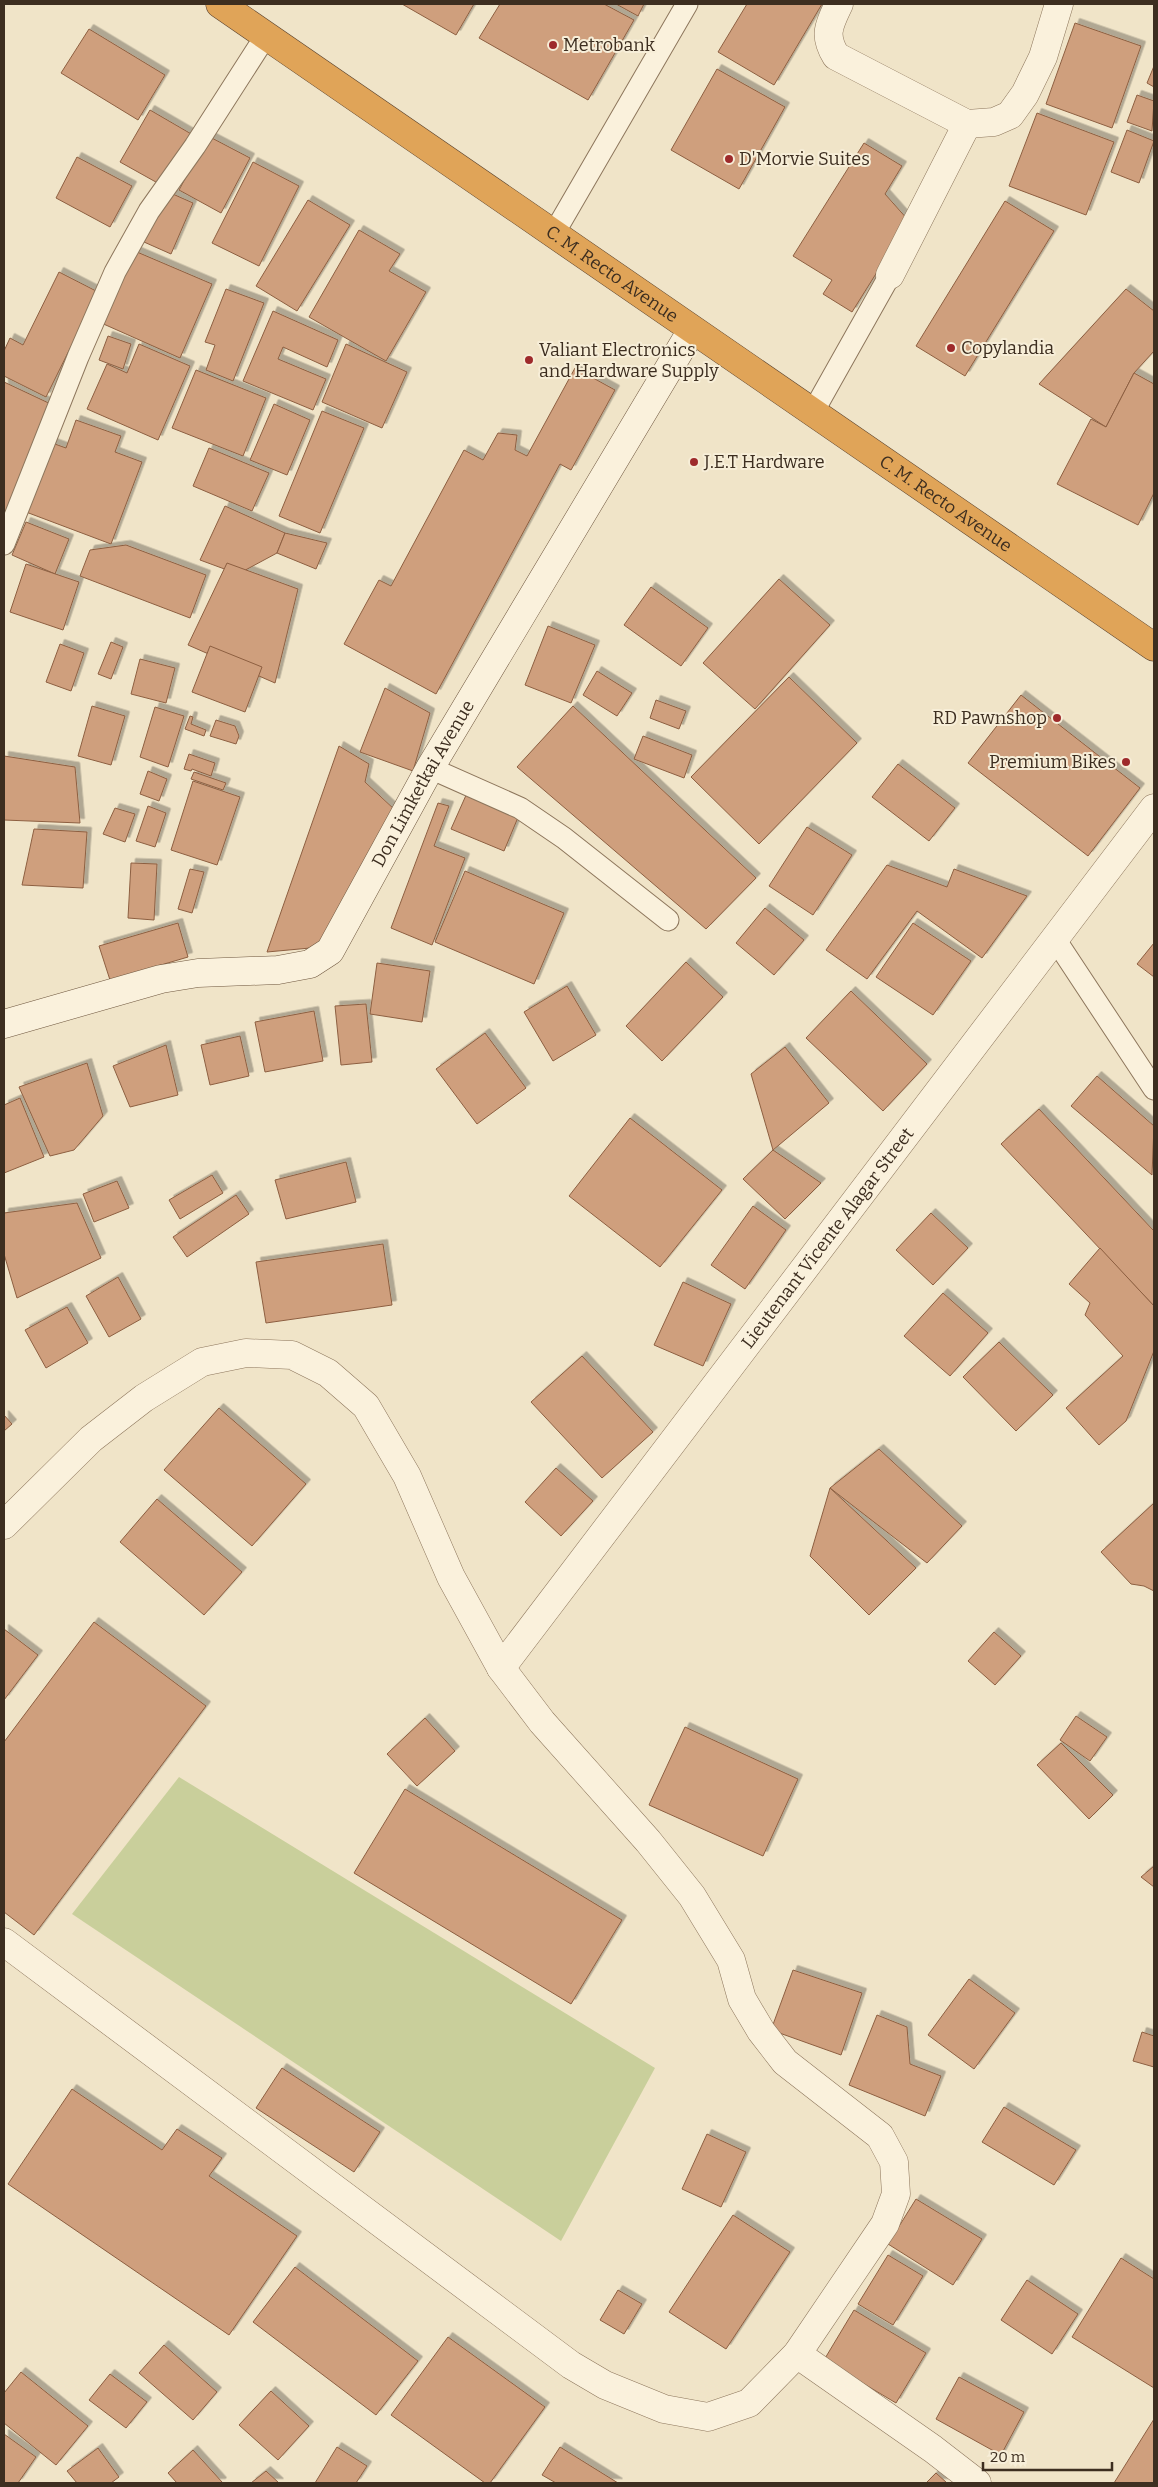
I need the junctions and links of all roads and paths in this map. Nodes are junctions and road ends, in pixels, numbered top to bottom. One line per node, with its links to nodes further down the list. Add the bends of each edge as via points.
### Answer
1 (220, 4): 5 (highway, C. M. Recto Avenue)
2 (687, 4): 7 (lane)
3 (839, 4): 6 (street, via 828,28 829,44 836,56)
4 (1060, 4): 6 (street, via 1043,57 1025,94 1010,115 994,122)
5 (265, 37): 7 (highway, C. M. Recto Avenue); 11 (lane, via 149,211 115,272)
6 (968, 124): 8 (street)
7 (553, 234): 9 (highway, C. M. Recto Avenue)
8 (890, 275): 10 (lane)
9 (692, 330): 10 (highway, C. M. Recto Avenue); 13 (street, Don Limketkai Avenue)
10 (813, 412): 12 (highway, C. M. Recto Avenue)
11 (4, 544)
12 (1154, 647)
13 (430, 768): 15 (lane, via 520,808 564,838); 17 (street, Don Limketkai Avenue, via 330,951 310,964 278,970 198,973 160,979)
14 (1154, 808): 16 (street, Lieutenant Vicente Alagar Street)
15 (668, 920)
16 (1055, 939): 18 (lane); 20 (street, Lieutenant Vicente Alagar Street)
17 (4, 1024)
18 (1154, 1089)
19 (4, 1525): 20 (street, via 91,1439 144,1398 202,1362 246,1353 292,1355 328,1373 366,1406 407,1476 451,1577)
20 (501, 1668): 22 (street, via 542,1722 648,1841 692,1896 731,1960 742,1999 785,2062 880,2136 894,2162 896,2194 886,2224)
21 (4, 1942): 22 (street, via 571,2365 605,2385 664,2409 708,2417 749,2402)
22 (797, 2354): 23 (street, via 934,2449)
23 (977, 2483)

